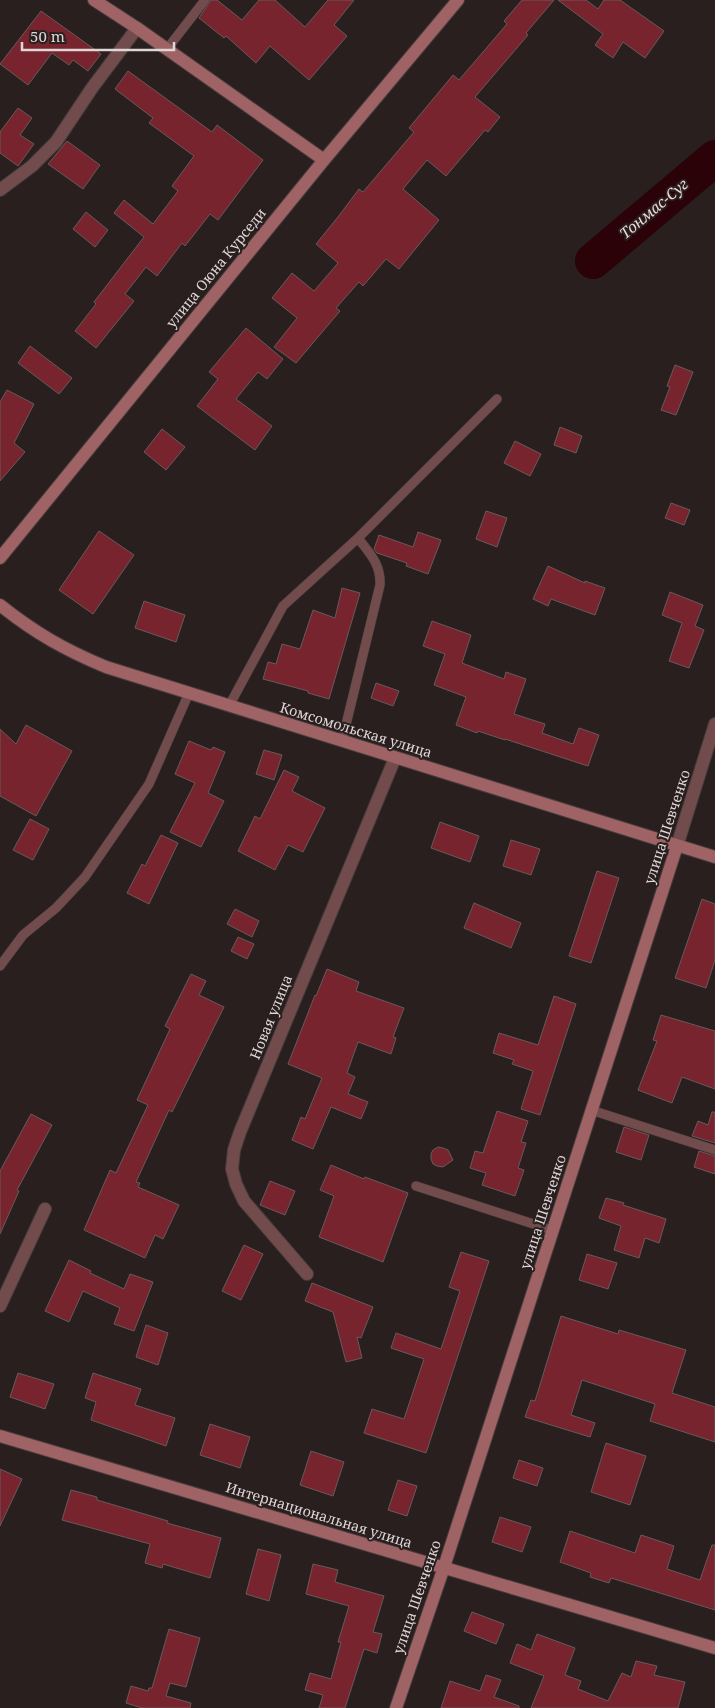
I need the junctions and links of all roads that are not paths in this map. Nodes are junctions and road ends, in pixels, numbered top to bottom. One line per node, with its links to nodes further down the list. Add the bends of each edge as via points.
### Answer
1 (94, 0): 4 (street)
2 (205, 0): 5 (lane)
3 (458, 0): 6 (street, улица Оюна Курседи)
4 (137, 28): 5 (street); 7 (street, via 56,142 32,166)
5 (166, 49): 6 (street)
6 (324, 160): 10 (street, улица Оюна Курседи)
7 (0, 190)
8 (497, 399): 9 (lane)
9 (358, 538): 13 (lane, via 283,606); 15 (lane, via 379,567 381,575)
10 (0, 558)
11 (0, 605): 12 (street, Комсомольская улица, via 40,635 84,658)
12 (189, 693): 13 (street, Комсомольская улица); 19 (lane, via 149,784 85,877 56,908 23,935)
13 (230, 706): 15 (street, Комсомольская улица)
14 (715, 724): 17 (street, улица Шевченко)
15 (342, 741): 16 (street, Комсомольская улица)
16 (395, 758): 17 (street, Комсомольская улица); 25 (street, Новая улица, via 234,1150 232,1169 244,1201)
17 (676, 846): 18 (street, Комсомольская улица); 20 (street, улица Шевченко)
18 (715, 857)
19 (0, 966)
20 (591, 1110): 21 (lane); 24 (street, улица Шевченко)
21 (715, 1150)
22 (416, 1186): 24 (lane)
23 (45, 1209): 26 (street)
24 (552, 1230): 28 (street, улица Шевченко)
25 (307, 1274)
26 (0, 1306)
27 (0, 1436): 28 (street, Интернациональная улица)
28 (444, 1567): 29 (street, Интернациональная улица); 30 (street, улица Шевченко)
29 (715, 1648)
30 (396, 1708)

